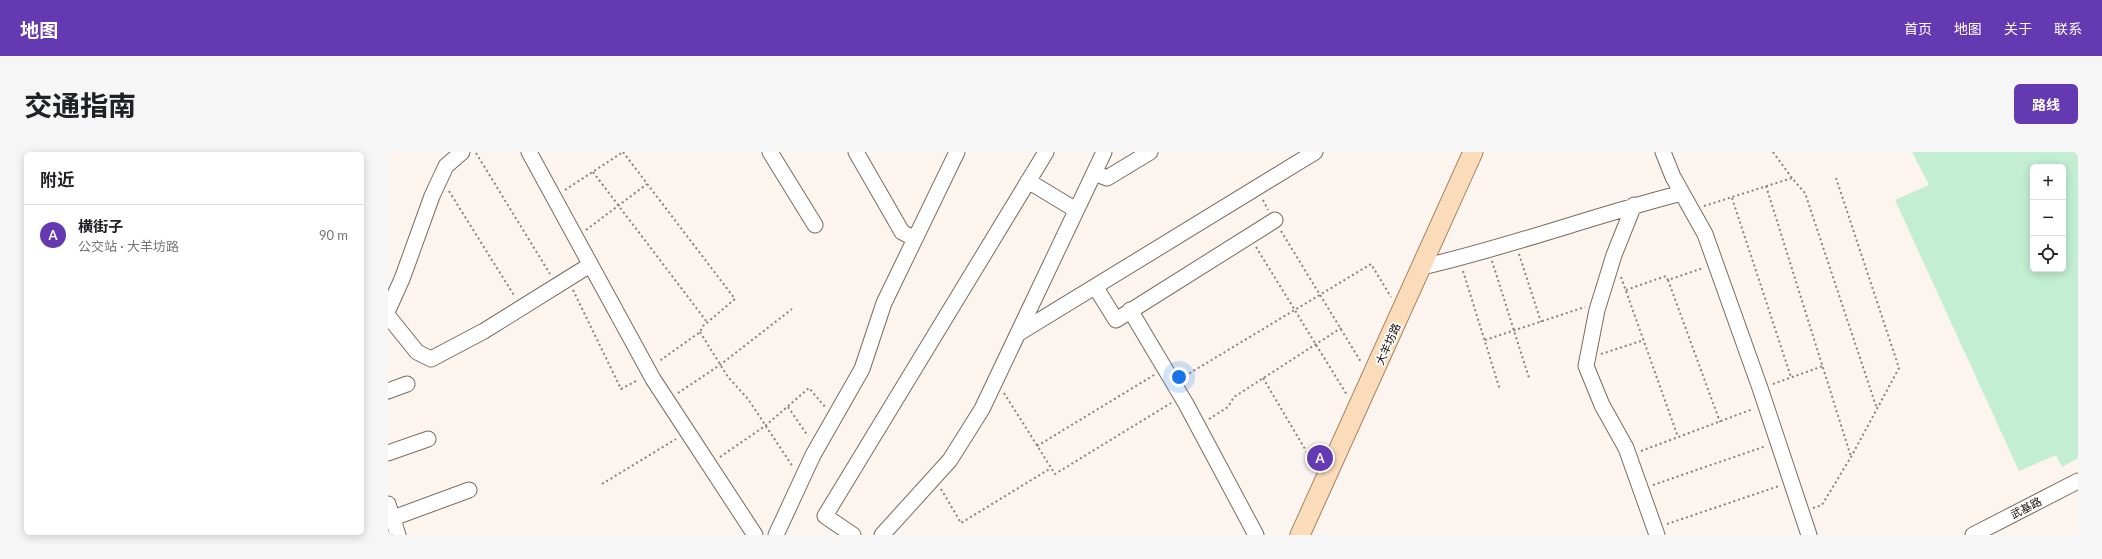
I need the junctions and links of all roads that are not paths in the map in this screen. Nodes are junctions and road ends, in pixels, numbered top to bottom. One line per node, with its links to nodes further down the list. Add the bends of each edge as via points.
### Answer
1 (462, 152): 23 (street, via 446,166 440,177)
2 (530, 152): 20 (street)
3 (770, 152): 18 (street)
4 (856, 152): 19 (street, via 902,232)
5 (957, 152): 19 (street)
6 (1046, 152): 13 (street)
7 (1104, 152): 12 (street)
8 (1150, 152): 12 (street, via 1107,178)
9 (1316, 152): 22 (street)
10 (1473, 152): 21 (main road, 大羊坊路)
11 (1663, 152): 14 (street)
12 (1094, 173): 16 (street)
13 (1028, 181): 16 (street); 38 (street, via 825,516)
14 (1682, 192): 15 (street); 42 (street, via 1705,234 1766,404)
15 (1634, 205): 21 (street, via 1459,259); 34 (street, via 1614,255 1599,303 1586,366 1602,405 1629,456)
16 (1076, 210): 26 (street)
17 (1275, 220): 24 (street)
18 (815, 225)
19 (915, 240): 37 (street, via 884,302 862,369 817,448)
20 (590, 265): 25 (street, via 484,331 431,359 417,352); 36 (street, via 649,372)
21 (1422, 267): 41 (main road, 大羊坊路)
22 (1096, 288): 24 (street, via 1116,320); 26 (street)
23 (388, 310)
24 (1130, 310): 40 (street, via 1182,396)
25 (388, 316)
26 (1019, 333): 39 (street, via 982,409 950,460)
27 (406, 384): 28 (street)
28 (388, 391)
29 (428, 439): 30 (street)
30 (388, 453)
31 (2078, 481): 43 (street, 武基路)
32 (469, 490): 33 (street)
33 (390, 511): 35 (street)
34 (1656, 532)
35 (398, 535)
36 (756, 535)
37 (776, 535)
38 (853, 535)
39 (882, 535)
40 (1256, 535)
41 (1300, 535)
42 (1809, 535)
43 (1973, 535)

